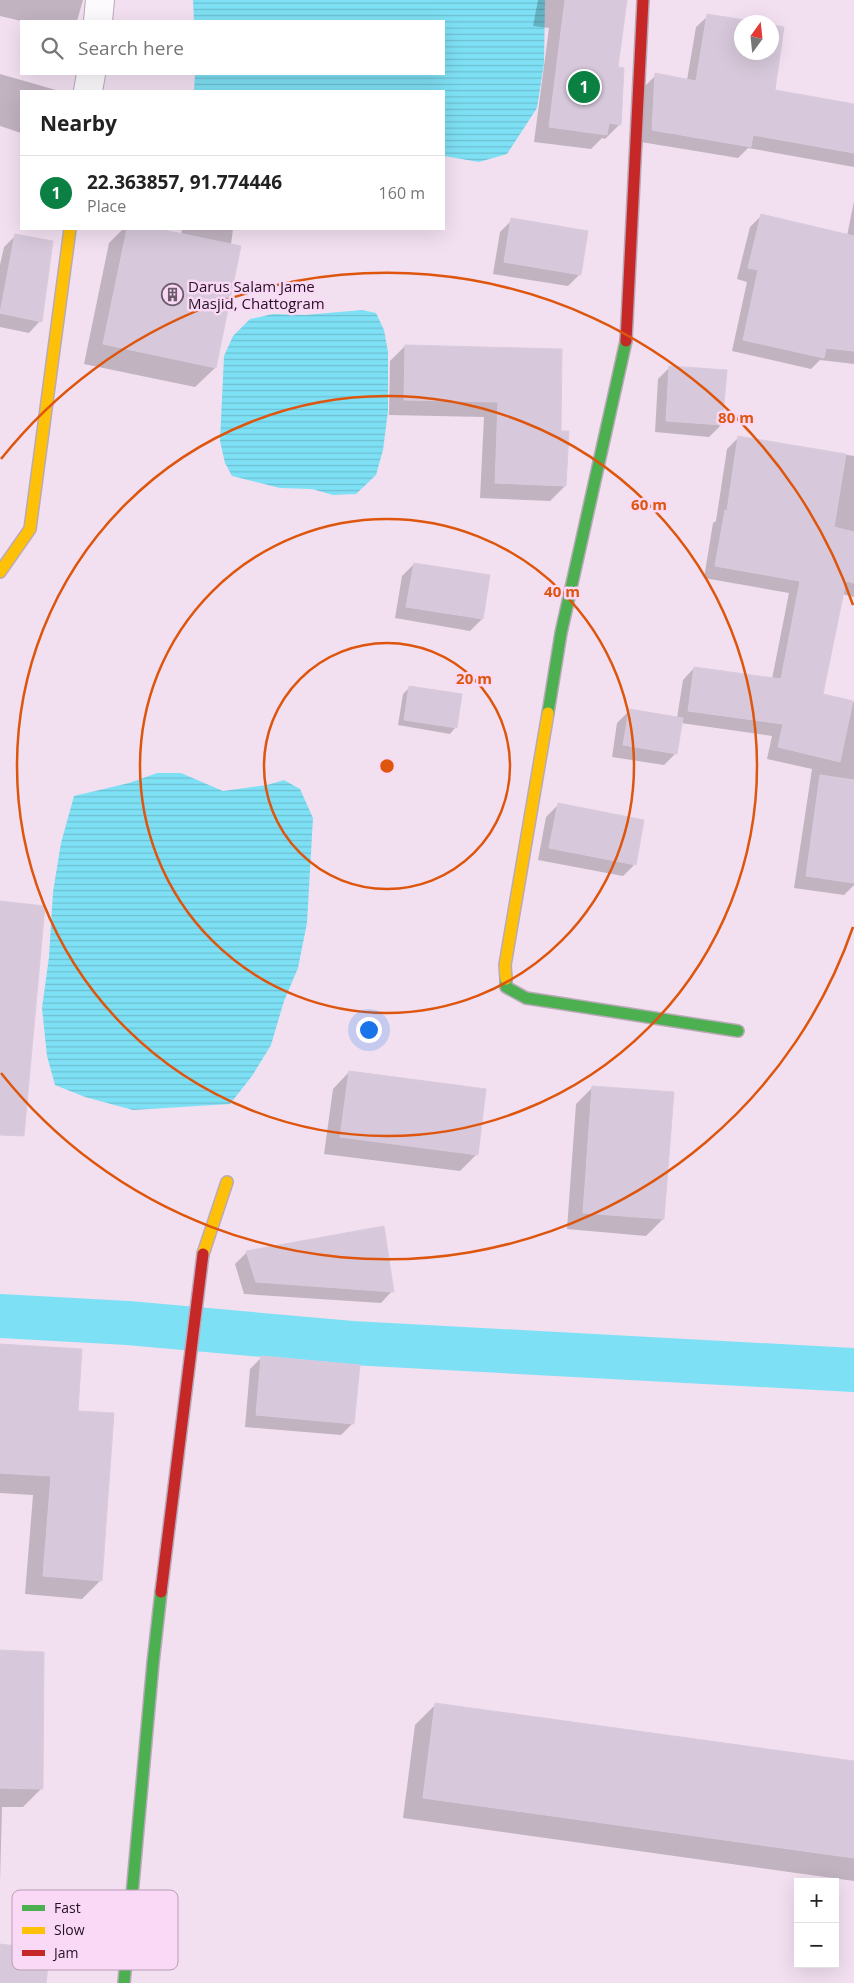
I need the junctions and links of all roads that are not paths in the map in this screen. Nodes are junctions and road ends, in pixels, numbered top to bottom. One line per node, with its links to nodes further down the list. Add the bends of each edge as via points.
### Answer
1 (100, 0): 3 (street)
2 (643, 0): 8 (street, via 627,335 561,633 505,965 506,987 526,998)
3 (98, 20)
4 (91, 75): 5 (street)
5 (88, 90)
6 (70, 230): 7 (street, via 30,529)
7 (0, 572)
8 (738, 1031)
9 (227, 1182): 10 (street, via 203,1252 153,1663)
10 (132, 1890)
11 (125, 1970): 12 (street)
12 (124, 1983)

